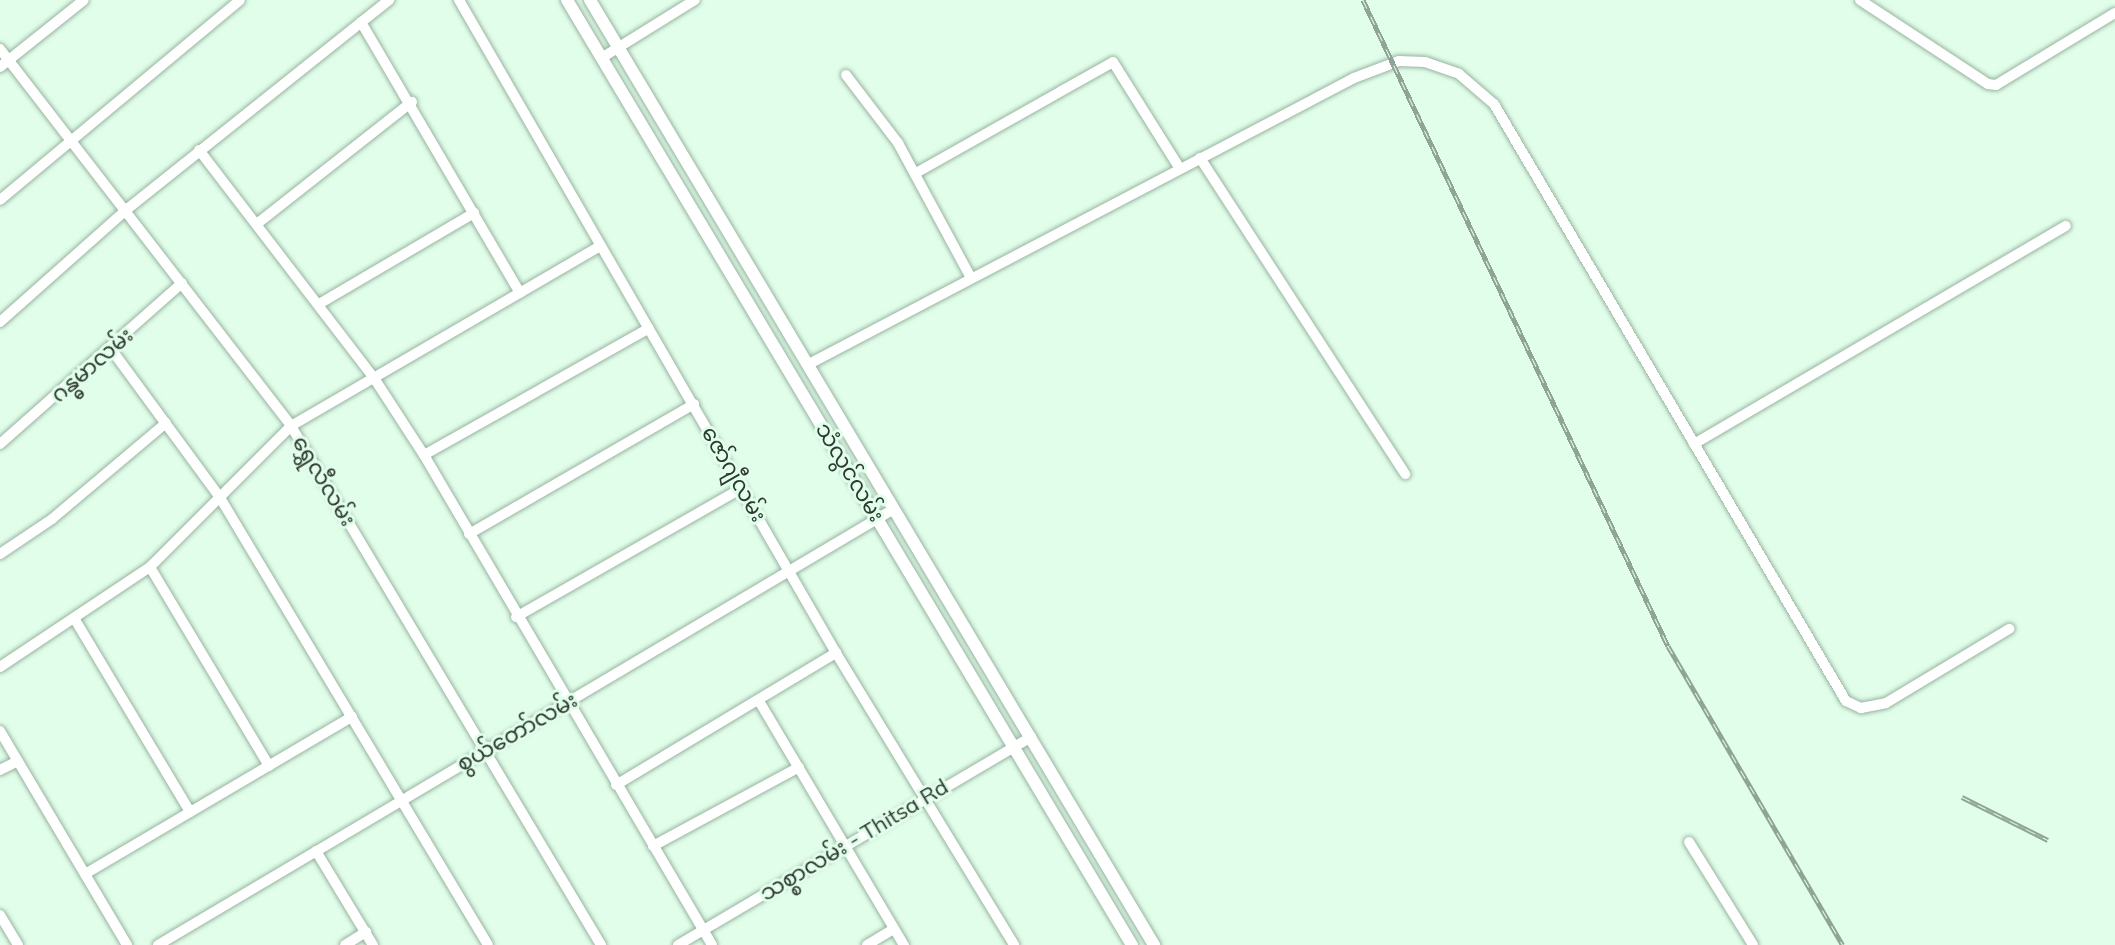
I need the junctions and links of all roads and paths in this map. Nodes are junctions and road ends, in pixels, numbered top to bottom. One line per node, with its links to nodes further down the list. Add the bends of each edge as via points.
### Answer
1 (84, 0): 14 (street)
2 (240, 0): 17 (street)
3 (389, 0): 10 (street)
4 (459, 0): 27 (street, ဇော်ဂျီလမ်း)
5 (567, 0): 13 (main road, သံလွင်လမ်း)
6 (590, 0): 11 (main road, သံလွင်လမ်း)
7 (695, 0): 11 (street)
8 (1860, 0): 9 (street, via 1996,85)
9 (2115, 13)
10 (361, 22): 16 (street); 18 (street)
11 (619, 47): 13 (street); 30 (main road, သံလွင်လမ်း)
12 (0, 49): 14 (street, ရွှေလီလမ်း)
13 (603, 57): 32 (main road, သံလွင်လမ်း)
14 (4, 63): 17 (street, ရွှေလီလမ်း)
15 (846, 75): 21 (street)
16 (412, 102): 24 (street); 25 (street)
17 (68, 139): 22 (street); 23 (street, ရွှေလီလမ်း)
18 (199, 150): 23 (street); 25 (street)
19 (1200, 158): 20 (street); 43 (street, via 1380,66 1425,62 1459,74 1494,105); 45 (street)
20 (1180, 169): 21 (street, via 1113,62); 28 (street)
21 (916, 173): 28 (street)
22 (0, 200)
23 (126, 210): 29 (street, ရွှေလီလမ်း); 34 (street)
24 (474, 213): 31 (street); 33 (street)
25 (258, 223): 33 (street)
26 (2066, 226): 43 (street)
27 (600, 246): 31 (street); 35 (street, ဇော်ဂျီလမ်း)
28 (971, 278): 37 (street)
29 (182, 283): 36 (street, ဂန္ဓမာလမ်း); 41 (street, ရွှေလီလမ်း)
30 (760, 283): 32 (main road); 37 (main road, သံလွင်လမ်း)
31 (520, 292): 38 (street)
32 (743, 293): 49 (main road, သံလွင်လမ်း)
33 (319, 304): 38 (street)
34 (0, 322)
35 (649, 328): 39 (street, ဇော်ဂျီလမ်း); 44 (street)
36 (111, 349): 40 (street); 42 (street, ဂန္ဓမာလမ်း)
37 (808, 364): 48 (main road, သံလွင်လမ်း)
38 (374, 378): 41 (street); 44 (street)
39 (694, 404): 46 (street, ဇော်ဂျီလမ်း); 50 (street)
40 (166, 423): 47 (street); 51 (street, via 52,519)
41 (291, 426): 47 (street); 65 (street, ရွှေလီလမ်း)
42 (0, 444)
43 (1694, 444): 56 (street, via 1852,706 1886,703)
44 (424, 455): 50 (street)
45 (1405, 474)
46 (742, 488): 53 (street, ဇော်ဂျီလမ်း); 54 (street)
47 (219, 496): 52 (street); 61 (street)
48 (892, 510): 49 (street, စွယ်တော်လမ်း); 63 (main road, သံလွင်လမ်း)
49 (877, 519): 53 (street, စွယ်တော်လမ်း); 64 (main road, သံလွင်လမ်း)
50 (469, 534): 54 (street)
51 (0, 554)
52 (150, 567): 55 (street); 67 (street)
53 (793, 572): 57 (street, ဇော်ဂျီလမ်း); 60 (street, စွယ်တော်လမ်း)
54 (516, 617): 60 (street)
55 (74, 618): 58 (street); 73 (street)
56 (2009, 628)
57 (836, 653): 59 (street); 71 (street, ဇော်ဂျီလမ်း)
58 (0, 667)
59 (759, 701): 68 (street); 70 (street)
60 (567, 702): 65 (street, စွယ်တော်လမ်း); 70 (street)
61 (352, 717): 67 (street); 72 (street)
62 (0, 731): 66 (street)
63 (1031, 737): 64 (street, သစ္စာလမ်း - Thitsa Rd); 96 (main road, သံလွင်လမ်း)
64 (1015, 746): 71 (street, သစ္စာလမ်း - Thitsa Rd); 95 (main road, သံလွင်လမ်း)
65 (484, 751): 72 (street, စွယ်တော်လမ်း); 89 (street, ရွှေလီလမ်း)
66 (18, 761): 69 (street); 78 (street)
67 (269, 766): 73 (street)
68 (799, 767): 75 (street); 76 (street)
69 (0, 770)
70 (616, 784): 75 (street)
71 (924, 798): 76 (street, သစ္စာလမ်း - Thitsa Rd); 94 (street, ဇော်ဂျီလမ်း)
72 (402, 800): 77 (street, စွယ်တော်လမ်း); 88 (street)
73 (190, 812): 78 (street)
74 (1689, 843): 97 (street)
75 (653, 846): 81 (street)
76 (845, 846): 80 (street); 81 (street, သစ္စာလမ်း - Thitsa Rd)
77 (316, 851): 82 (street); 85 (street, စွယ်တော်လမ်း)
78 (85, 874): 84 (street)
79 (0, 915): 83 (street)
80 (894, 928): 92 (street); 93 (street)
81 (703, 930): 90 (street, သစ္စာလမ်း - Thitsa Rd); 91 (street)
82 (366, 932): 86 (street); 87 (street)
83 (14, 944)
84 (127, 945)
85 (158, 945)
86 (345, 945)
87 (373, 945)
88 (488, 945)
89 (601, 945)
90 (678, 945)
91 (712, 945)
92 (867, 945)
93 (904, 945)
94 (1014, 945)
95 (1132, 945)
96 (1154, 945)
97 (1753, 945)

